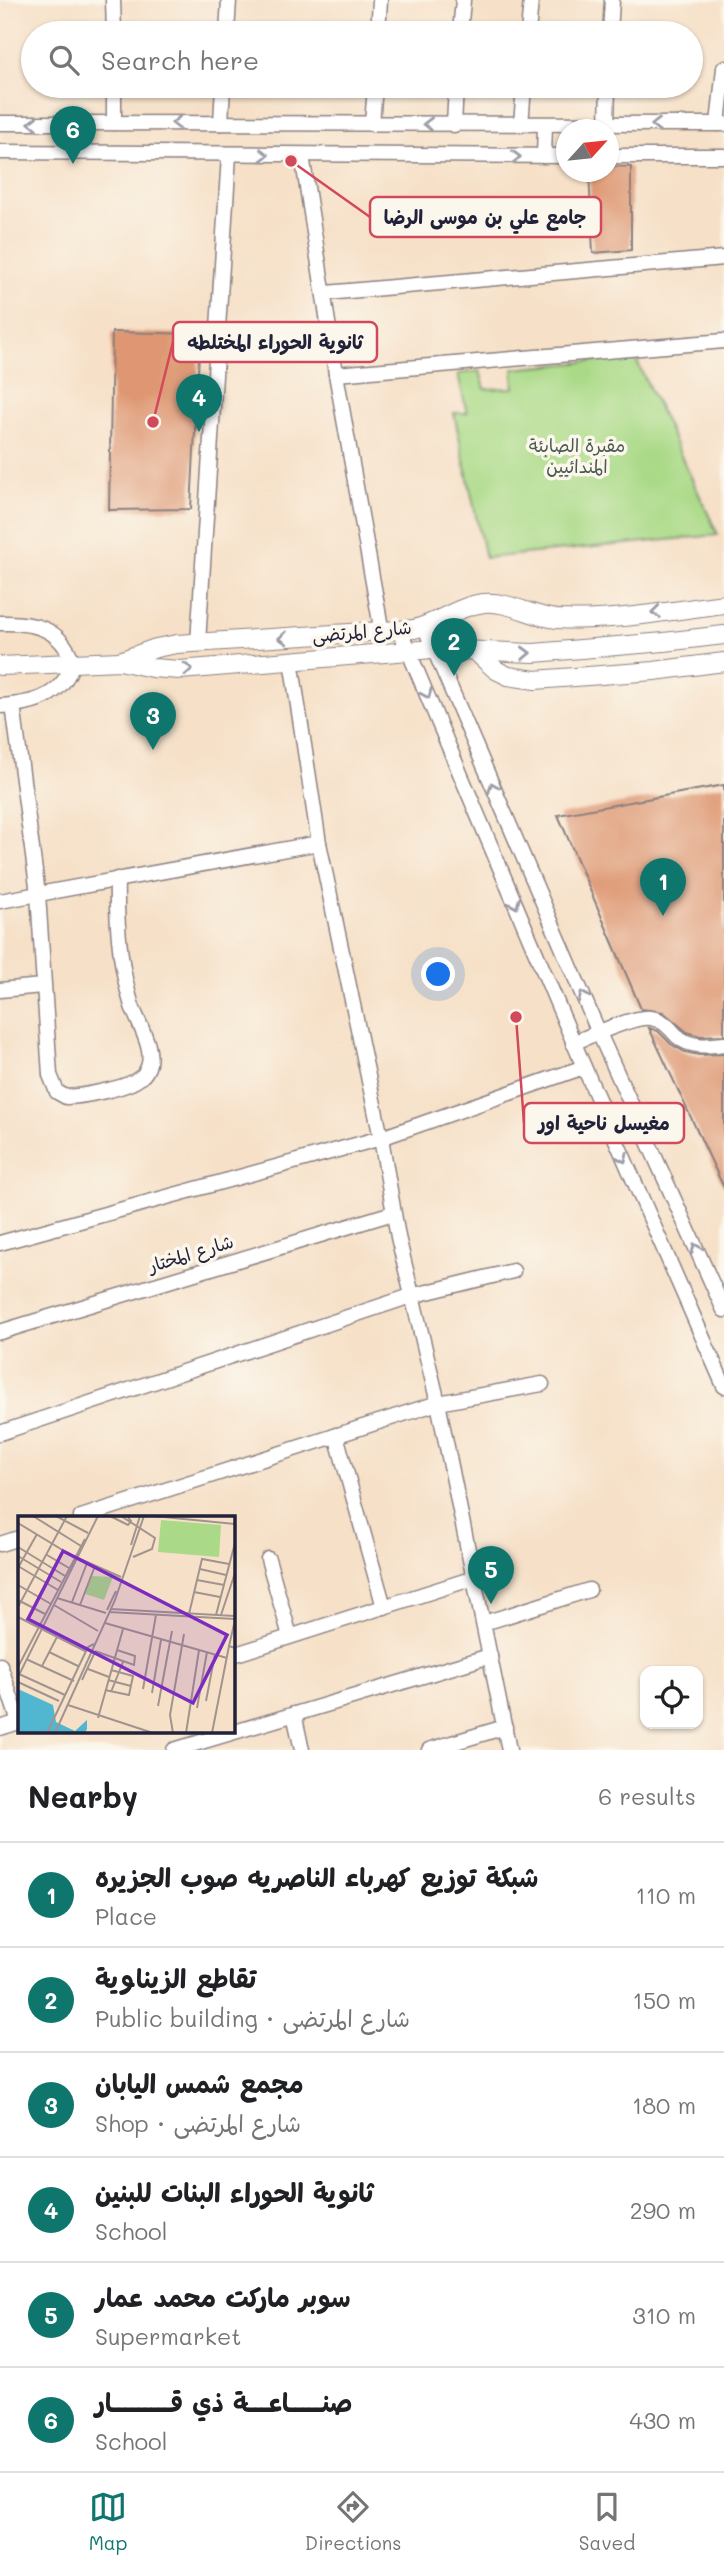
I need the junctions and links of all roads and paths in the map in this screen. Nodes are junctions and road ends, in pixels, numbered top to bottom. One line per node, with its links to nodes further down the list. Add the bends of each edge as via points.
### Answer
1 (113, 0): 7 (street)
2 (229, 0): 8 (street)
3 (380, 0): 9 (street)
4 (463, 0): 10 (street)
5 (531, 0): 11 (street)
6 (612, 0): 12 (street)
7 (114, 21)
8 (228, 21)
9 (379, 21)
10 (461, 21)
11 (529, 21)
12 (611, 21)
13 (724, 68): 25 (street)
14 (114, 98): 22 (street)
15 (222, 98): 23 (street)
16 (374, 98): 24 (street)
17 (455, 98): 26 (street)
18 (523, 98): 27 (street)
19 (608, 98): 20 (street)
20 (607, 119)
21 (0, 123): 22 (street, one-way to 21)
22 (114, 123): 23 (street, one-way to 22)
23 (221, 123): 24 (street)
24 (372, 124): 26 (street, one-way to 24)
25 (721, 124): 30 (street, one-way to 30)
26 (454, 125): 27 (street)
27 (521, 125): 28 (street)
28 (545, 125): 29 (street); 34 (street)
29 (556, 125)
30 (619, 125)
31 (0, 152): 32 (street)
32 (229, 155): 33 (street, one-way to 33); 48 (street)
33 (302, 155): 34 (street, one-way to 34); 40 (street)
34 (544, 156): 35 (street)
35 (556, 156)
36 (619, 156): 37 (street)
37 (724, 156): 38 (street)
38 (724, 167)
39 (724, 258): 40 (street)
40 (326, 293): 42 (street)
41 (724, 341): 42 (street)
42 (336, 374): 46 (street)
43 (724, 604): 45 (main road, شارع المرتضى, one-way to 45, via 563,619 484,603)
44 (0, 623): 54 (street, via 32,624 50,631)
45 (424, 626): 46 (main road, شارع المرتضى); 49 (street)
46 (391, 632): 48 (main road, شارع المرتضى, one-way to 48); 50 (street)
47 (724, 635): 51 (main road, شارع المرتضى, one-way to 47, via 534,653)
48 (198, 643): 53 (main road, شارع المرتضى, via 156,648)
49 (433, 649): 50 (main road, شارع المرتضى); 51 (main road, شارع المرتضى); 64 (street, one-way to 49)
50 (409, 651): 52 (main road, شارع المرتضى); 65 (street, one-way to 65)
51 (475, 651): 55 (main road, via 508,676 535,680)
52 (291, 660): 53 (main road, شارع المرتضى, one-way to 52, via 173,670); 58 (street)
53 (120, 661): 54 (main road, شارع المرتضى)
54 (73, 662): 56 (main road, شارع المرتضى); 57 (street, via 54,692)
55 (724, 662)
56 (0, 666)
57 (7, 706): 60 (street)
58 (319, 843): 59 (street); 68 (street)
59 (117, 879): 60 (street); 62 (street, via 121,961 150,1053 144,1074 132,1083 71,1097 57,1092 50,1075)
60 (38, 894): 61 (street); 62 (street)
61 (0, 901)
62 (42, 986): 63 (street)
63 (0, 990)
64 (598, 1033): 65 (street); 66 (street, via 650,1017 688,1043); 73 (street, one-way to 64)
65 (573, 1043): 67 (street)
66 (724, 1044)
67 (584, 1067): 68 (street); 76 (street, one-way to 76)
68 (381, 1138): 69 (street); 70 (street)
69 (393, 1213): 72 (street); 74 (street, شارع المختار)
70 (0, 1243)
71 (513, 1270): 72 (street)
72 (411, 1296): 77 (street); 78 (street)
73 (724, 1310)
74 (0, 1332)
75 (542, 1384): 77 (street)
76 (724, 1386)
77 (438, 1403): 79 (street); 84 (street)
78 (0, 1433)
79 (336, 1435): 80 (street); 86 (street)
80 (84, 1516)
81 (18, 1538): 82 (street)
82 (0, 1544)
83 (268, 1559): 88 (street)
84 (474, 1578): 86 (street); 87 (street)
85 (589, 1590): 87 (street)
86 (384, 1607): 88 (street)
87 (484, 1623): 90 (street)
88 (290, 1636): 89 (street)
89 (234, 1655)
90 (490, 1656): 92 (street); 95 (street)
91 (0, 1665): 93 (street)
92 (294, 1714): 97 (street); 98 (street)
93 (18, 1719)
94 (18, 1722): 96 (street)
95 (505, 1727): 99 (street); 100 (street)
96 (0, 1728)
97 (174, 1750)
98 (302, 1750)
99 (429, 1750)
100 (509, 1750)

